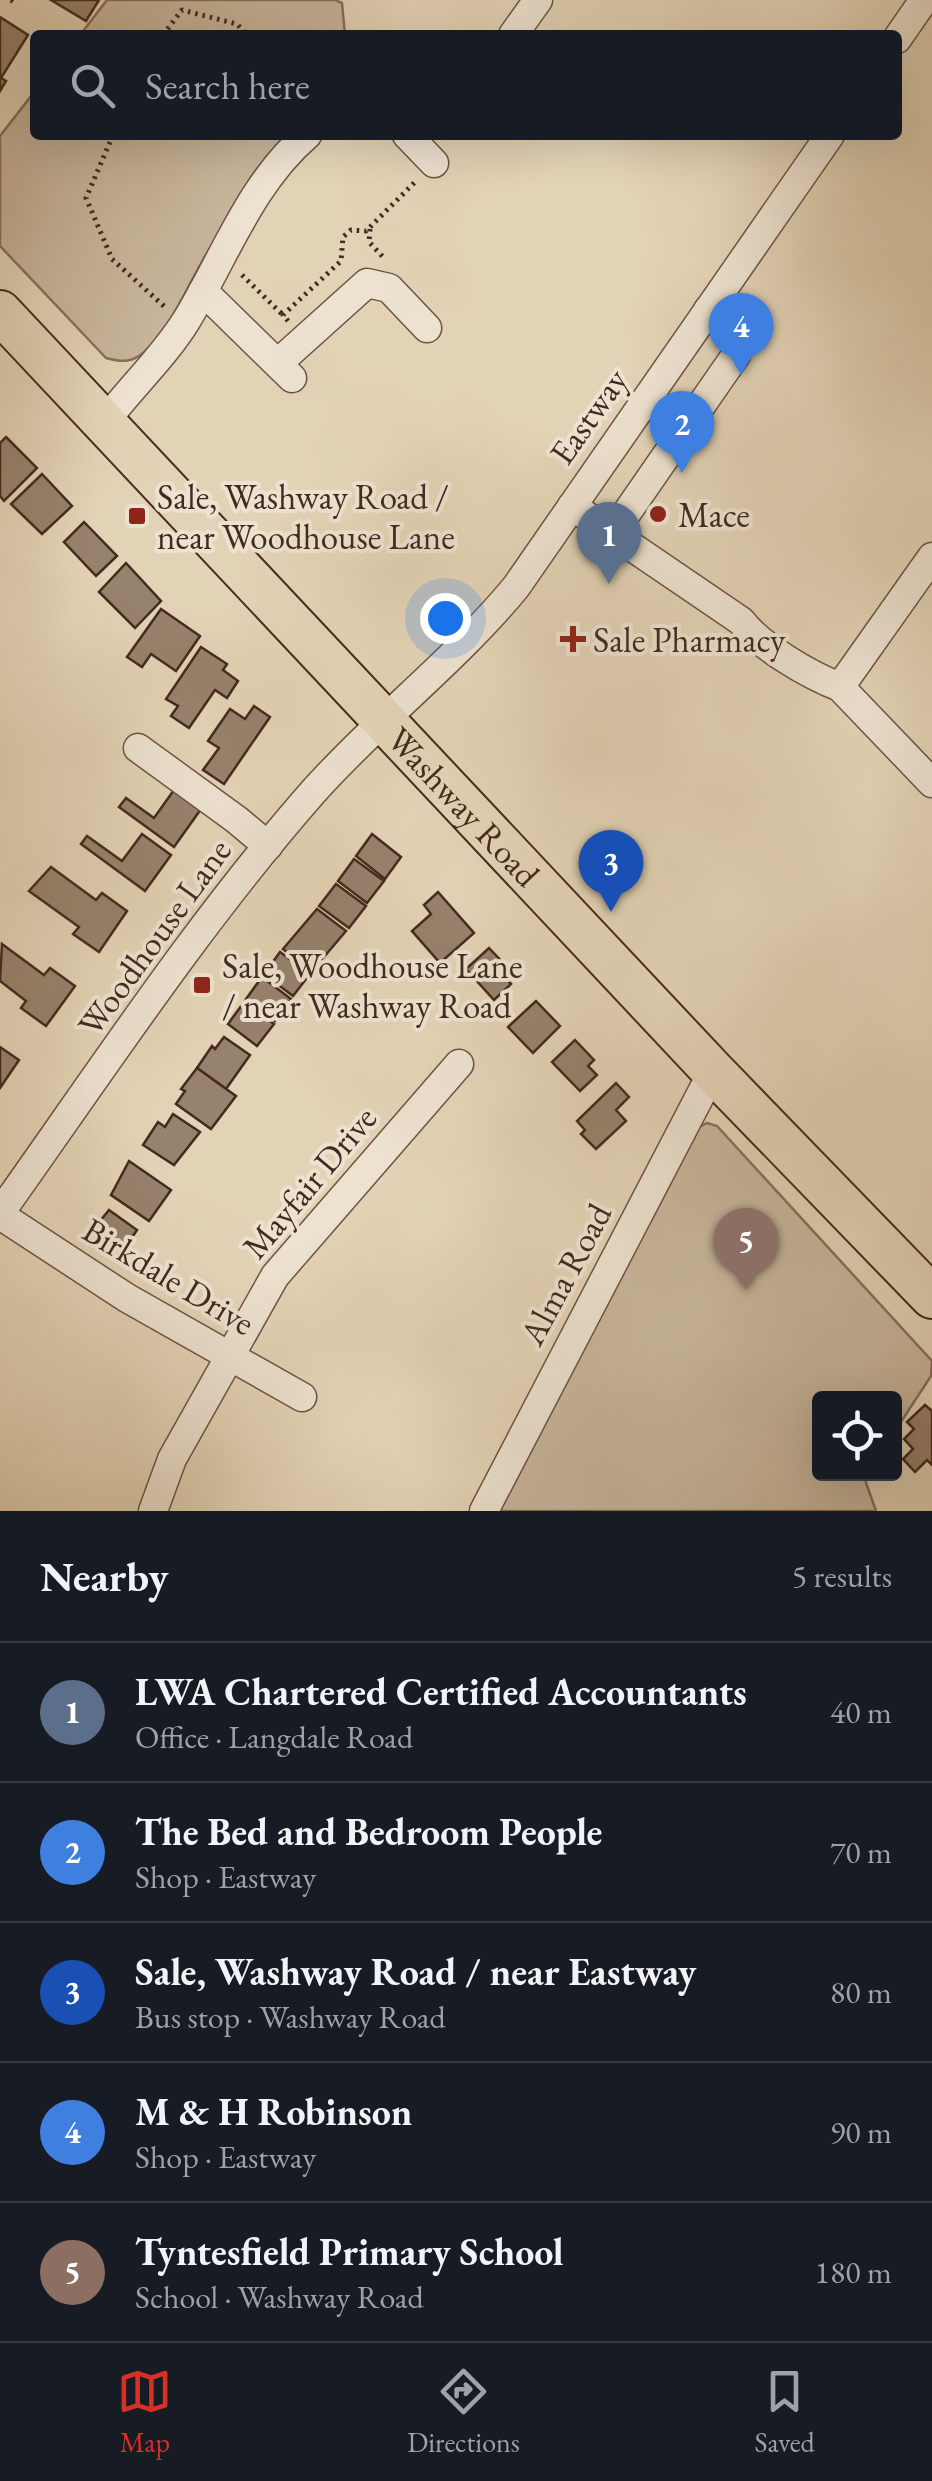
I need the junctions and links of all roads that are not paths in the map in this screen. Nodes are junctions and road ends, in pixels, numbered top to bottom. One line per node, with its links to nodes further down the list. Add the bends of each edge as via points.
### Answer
1 (538, 0): 3 (street)
2 (924, 0): 4 (street)
3 (517, 30)
4 (902, 32)
5 (303, 140): 9 (street, via 266,183)
6 (413, 140): 8 (street)
7 (827, 140): 10 (street, Eastway)
8 (434, 163)
9 (203, 291): 12 (street, via 285,370 304,338 360,287 376,282); 13 (street)
10 (708, 310): 14 (street, Eastway); 15 (street, via 728,325 736,355)
11 (0, 312): 13 (highway, Washway Road)
12 (428, 328)
13 (104, 423): 18 (highway, Washway Road)
14 (572, 506): 15 (street); 18 (street, Eastway, via 488,621)
15 (612, 534): 17 (street)
16 (932, 557): 17 (street)
17 (840, 687): 20 (street)
18 (382, 718): 21 (street, Woodhouse Lane); 23 (highway, Washway Road)
19 (138, 748): 21 (street)
20 (932, 783)
21 (268, 846): 24 (street, Woodhouse Lane)
22 (460, 1064): 26 (street, Mayfair Drive, via 276,1276)
23 (714, 1071): 25 (highway, Washway Road); 29 (street, Alma Road)
24 (0, 1214): 26 (street, Birkdale Drive)
25 (932, 1297)
26 (231, 1358): 27 (street, Birkdale Drive); 28 (street, Mayfair Drive, via 172,1459)
27 (302, 1397)
28 (153, 1511)
29 (484, 1511)

